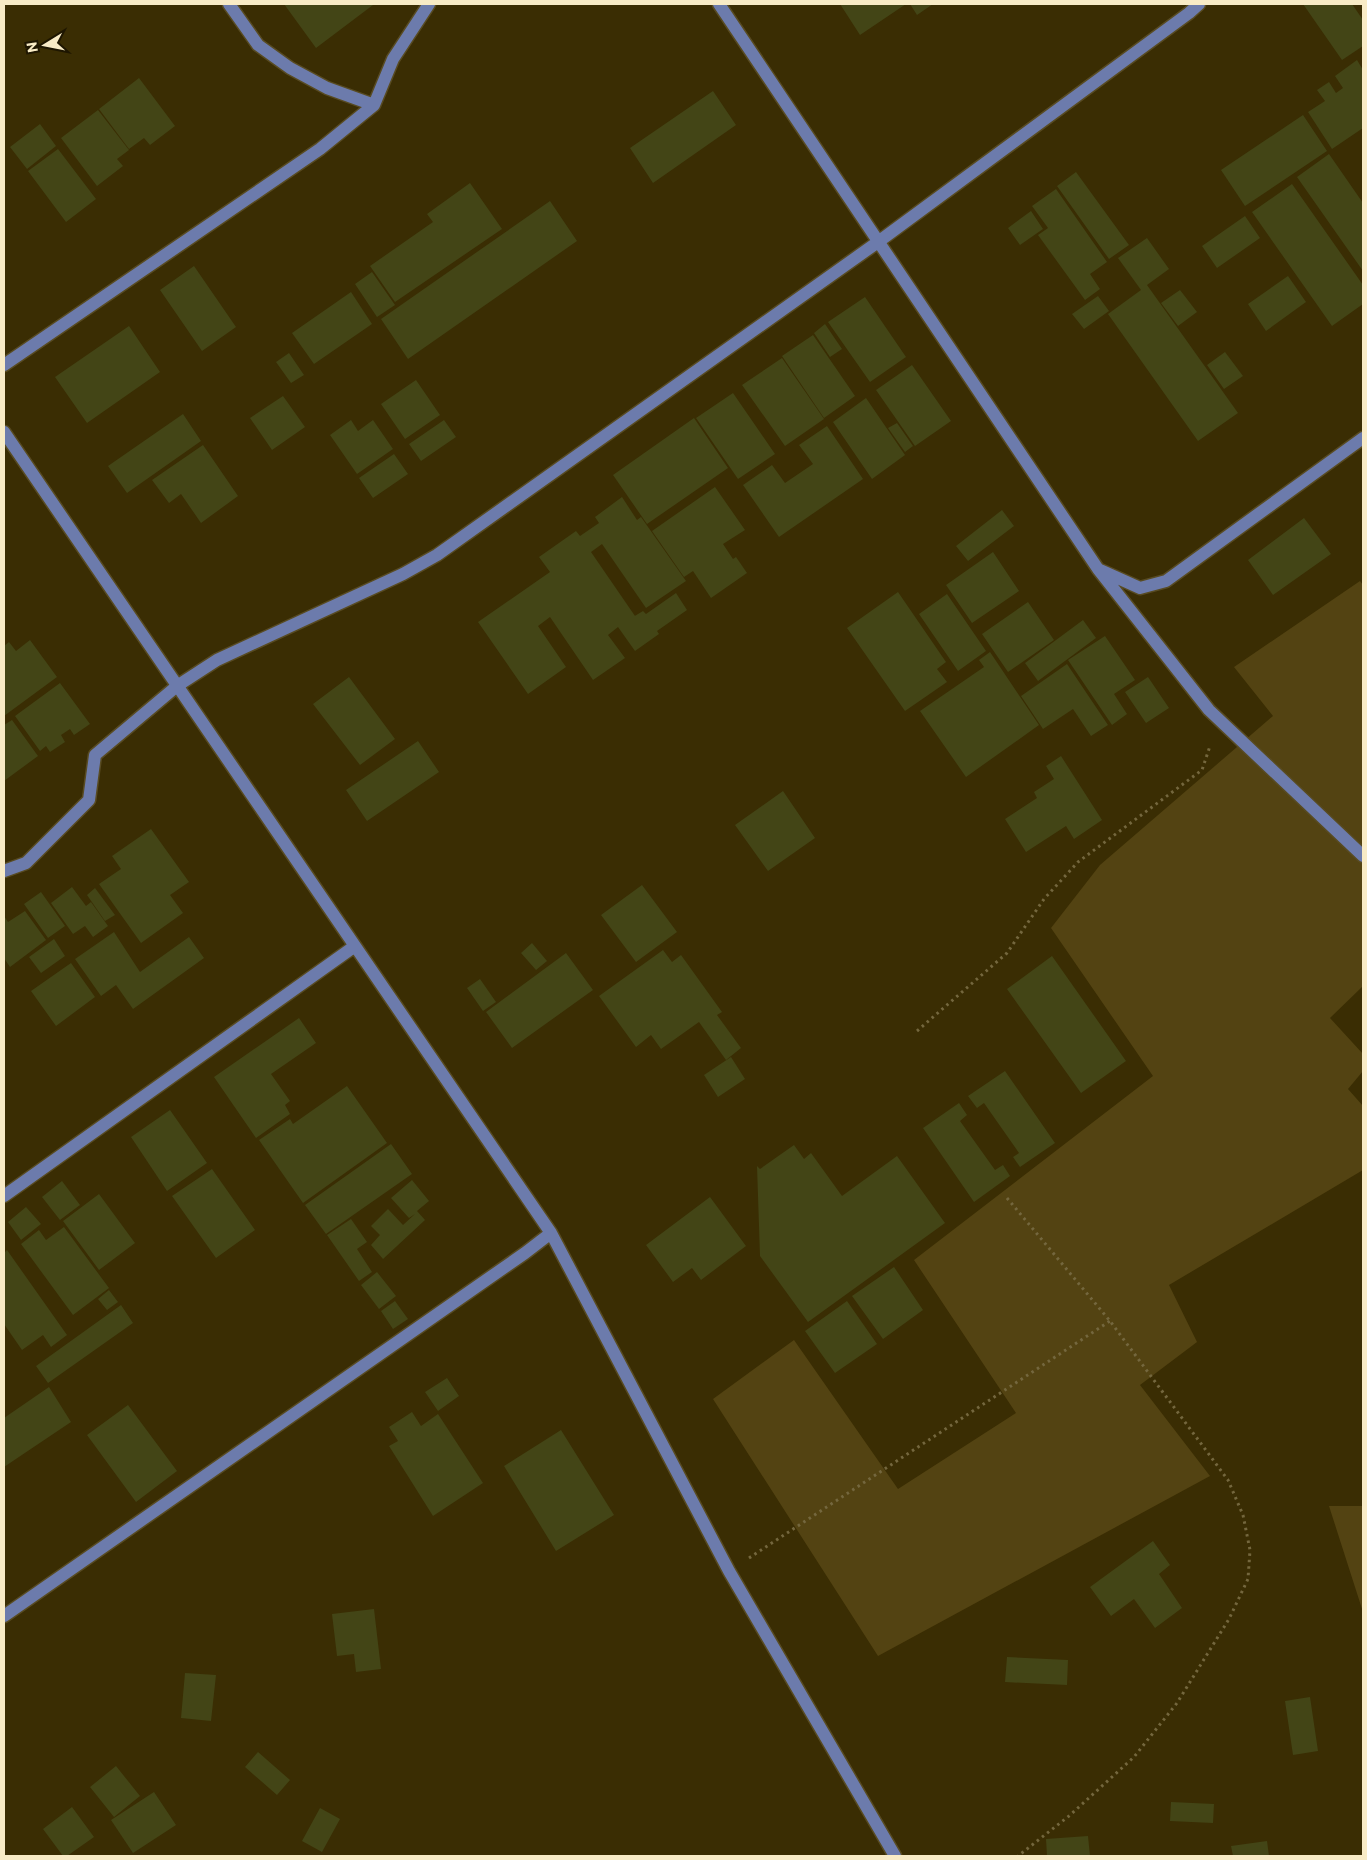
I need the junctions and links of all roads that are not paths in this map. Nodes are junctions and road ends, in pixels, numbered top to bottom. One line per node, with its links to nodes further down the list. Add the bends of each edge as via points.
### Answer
1 (229, 4): 5 (street, via 258,45 290,68 327,88)
2 (429, 4): 5 (street, via 394,59)
3 (719, 4): 6 (street)
4 (1199, 4): 6 (street)
5 (374, 105): 7 (street, via 320,149)
6 (878, 242): 10 (street); 11 (street, via 437,555 404,574 217,660)
7 (4, 365)
8 (4, 432): 11 (street)
9 (1363, 438): 10 (street, via 1166,581 1140,588)
10 (1098, 569): 12 (street, via 1209,710)
11 (177, 686): 13 (street, via 95,755 88,800 26,863); 14 (street)
12 (1363, 856)
13 (4, 871)
14 (355, 946): 15 (street); 16 (street)
15 (4, 1196)
16 (551, 1233): 17 (street); 18 (street, via 729,1571)
17 (4, 1616)
18 (895, 1856)

